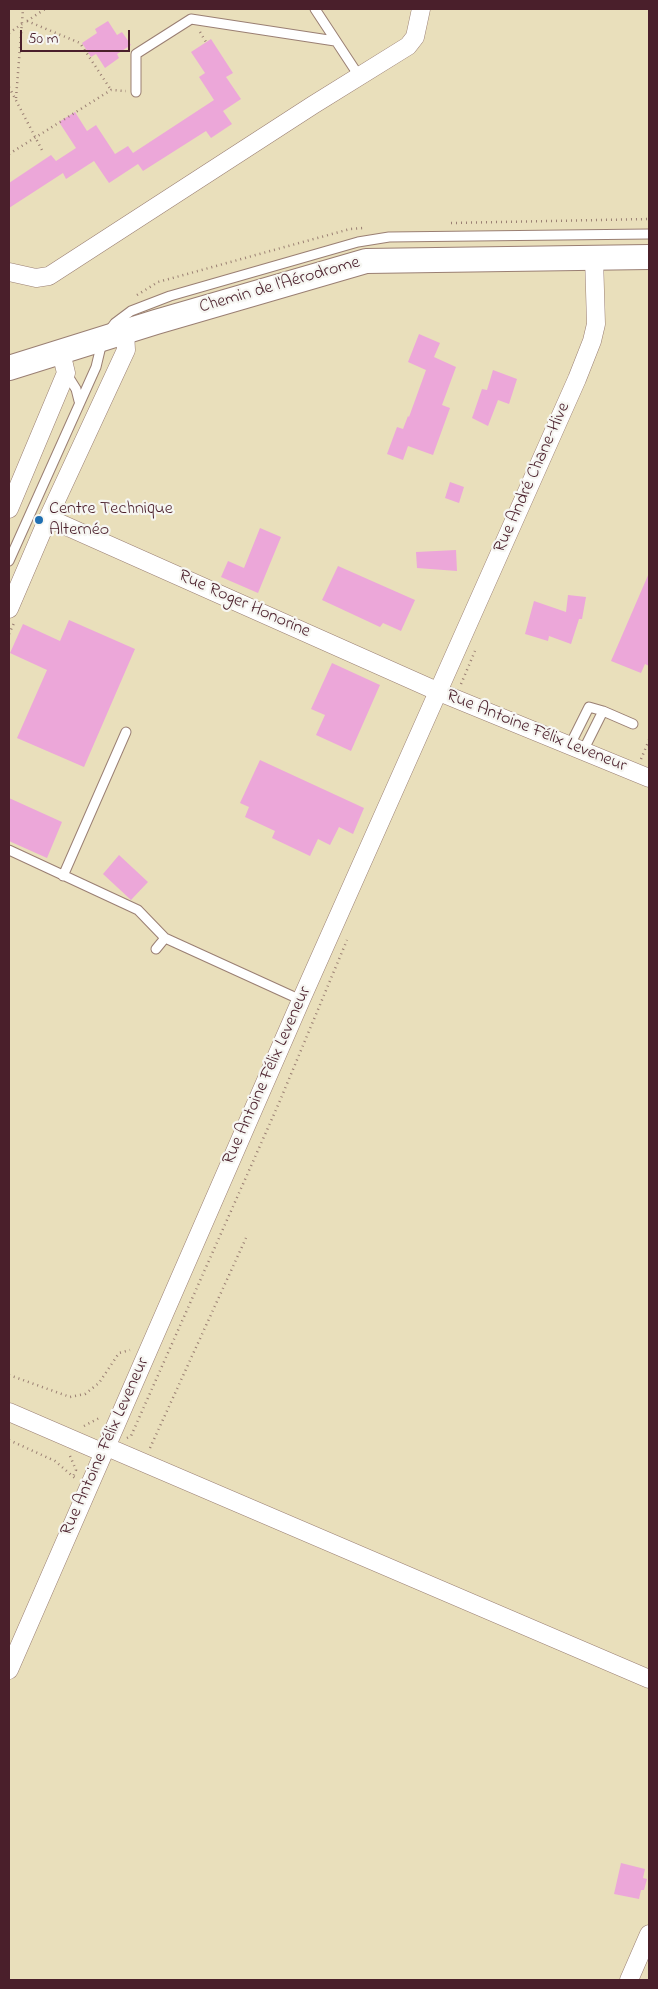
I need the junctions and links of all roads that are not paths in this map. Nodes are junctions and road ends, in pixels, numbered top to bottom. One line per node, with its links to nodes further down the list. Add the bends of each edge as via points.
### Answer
1 (315, 9): 3 (lane)
2 (421, 9): 4 (street, via 415,37 408,46)
3 (335, 41): 4 (lane); 5 (lane, via 191,19 136,54)
4 (359, 76): 9 (street, via 49,276 36,278)
5 (136, 92)
6 (649, 234): 10 (lane, via 389,237 358,242 170,296 131,311 115,322)
7 (594, 257): 8 (main road, Chemin de l'Aérodrome); 10 (main road, Chemin de l'Aérodrome, via 366,261); 18 (street, Rue André Chane-Hive, via 596,324 592,341)
8 (649, 257)
9 (9, 272)
10 (114, 335): 11 (main road, Chemin de l'Aérodrome); 13 (lane); 15 (street, via 126,350)
11 (64, 363): 12 (main road, Chemin de l'Aérodrome); 13 (lane); 14 (street)
12 (9, 368)
13 (79, 401): 16 (lane)
14 (9, 508)
15 (48, 518): 17 (street); 18 (street, Rue Roger Honorine)
16 (9, 561)
17 (9, 609)
18 (440, 692): 22 (street, Rue Antoine Félix Leveneur); 28 (street, Rue Antoine Félix Leveneur)
19 (603, 711): 20 (lane); 22 (lane); 22 (lane, via 589,708)
20 (633, 724)
21 (126, 732): 25 (lane)
22 (577, 748): 23 (street, Rue Antoine Félix Leveneur)
23 (649, 778)
24 (9, 850): 25 (lane)
25 (63, 876): 26 (lane, via 138,910)
26 (165, 938): 27 (lane); 28 (lane)
27 (156, 949)
28 (301, 1000): 30 (street, Rue Antoine Félix Leveneur, via 136,1350)
29 (9, 1412): 30 (street)
30 (105, 1450): 31 (street, Rue Antoine Félix Leveneur); 32 (street, via 143,1463)
31 (9, 1670)
32 (649, 1679)
33 (649, 1934): 34 (street)
34 (629, 1980)

